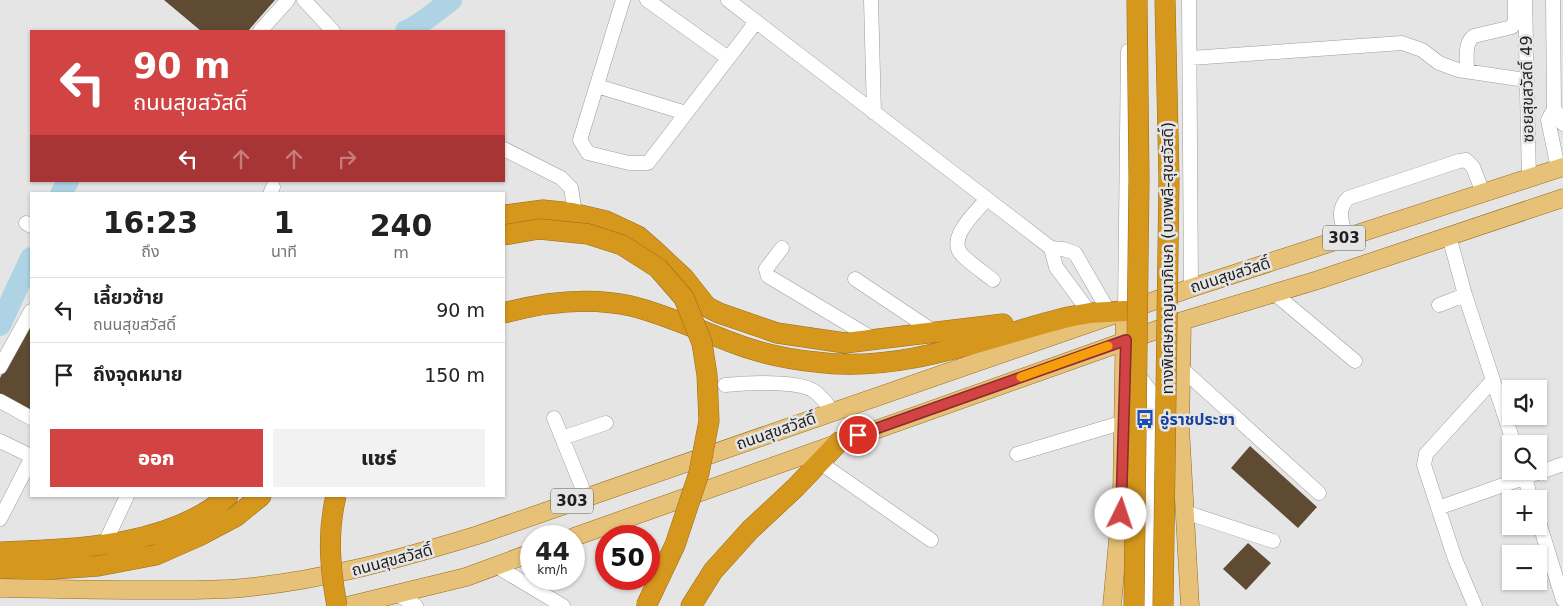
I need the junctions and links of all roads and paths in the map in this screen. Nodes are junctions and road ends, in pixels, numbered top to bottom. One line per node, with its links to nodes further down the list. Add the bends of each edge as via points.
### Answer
1 (288, 0): 15 (street)
2 (304, 0): 16 (street)
3 (623, 0): 22 (street)
4 (647, 0): 18 (street)
5 (728, 0): 14 (street)
6 (871, 0): 25 (street)
7 (1128, 0): 46 (street)
8 (1137, 0): 105 (highway, ทางพิเศษกาญจนาภิเษก (บางพลี-สุขสวัสดิ์), bridge, via 1140,178)
9 (1165, 0): 107 (highway, ทางพิเศษกาญจนาภิเษก (บางพลี-สุขสวัสดิ์), bridge, via 1169,179)
10 (1189, 0): 19 (street)
11 (1515, 0): 20 (street, via 1512,27 1469,39)
12 (1525, 0): 21 (street, ซอยสุขสวัสดิ์ 49)
13 (1553, 0): 17 (street)
14 (756, 22): 18 (street); 25 (street)
15 (261, 30)
16 (332, 30)
17 (1558, 43): 23 (street)
18 (728, 58): 24 (street)
19 (1191, 58): 20 (street, via 1402,44 1422,50 1439,63); 42 (street)
20 (1467, 71): 21 (street)
21 (1526, 80): 29 (street, ซอยสุขสวัสดิ์ 49)
22 (597, 86): 24 (street); 24 (street, via 580,140 588,153 598,157 648,163)
23 (1554, 109): 26 (street); 28 (street, via 1548,120)
24 (686, 113)
25 (874, 113): 32 (street)
26 (1563, 124)
27 (505, 150): 33 (street, via 561,178 571,188)
28 (1560, 167): 29 (main road, ถนนสุขสวัสดิ์ / 303)
29 (1529, 178): 30 (main road, ถนนสุขสวัสดิ์ / 303)
30 (1482, 193): 37 (main road, ถนนสุขสวัสดิ์ / 303); 37 (street, via 1473,167 1466,160 1459,161 1348,198 1340,211)
31 (1563, 198): 36 (main road, ถนนสุขสวัสดิ์ / 303)
32 (987, 199): 39 (street); 41 (street, via 963,227 957,247 962,255)
33 (575, 213): 34 (highway, via 543,210); 52 (highway, via 606,221 638,236 684,278 707,307 719,314 800,337 844,343)
34 (505, 215)
35 (505, 235): 102 (highway, bridge, via 540,229 588,234 622,245 658,268 684,298 702,342 709,421 699,473 675,546)
36 (1449, 236): 43 (main road, ถนนสุขสวัสดิ์ / 303); 44 (street)
37 (1346, 238): 42 (main road, ถนนสุขสวัสดิ์ / 303)
38 (782, 248): 52 (street, via 766,269 768,276)
39 (1051, 248): 46 (street, via 1056,267); 46 (street, via 1075,253)
40 (856, 279): 51 (street)
41 (993, 280)
42 (1191, 288): 46 (main road, ถนนสุขสวัสดิ์ / 303)
43 (1274, 293): 50 (main road, ถนนสุขสวัสดิ์ / 303); 54 (street)
44 (1465, 296): 45 (street); 58 (street)
45 (1439, 305)
46 (1108, 312): 49 (highway); 53 (main road); 61 (main road, ถนนสุขสวัสดิ์ / 303)
47 (30, 313): 55 (street)
48 (505, 313): 49 (highway, via 535,304 584,301 631,306 772,354 817,363 874,364 940,352)
49 (1068, 316): 51 (highway)
50 (1182, 320): 53 (main road, ถนนสุขสวัสดิ์ / 303); 56 (main road)
51 (936, 333): 52 (highway)
52 (875, 340)
53 (1126, 340): 57 (main road); 68 (main road, ถนนสุขสวัสดิ์ / 303)
54 (1355, 361)
55 (0, 367)
56 (1181, 368): 77 (street); 84 (main road, via 1180,427)
57 (1125, 373): 64 (main road); 106 (street, via 1142,380 1151,392)
58 (1492, 380): 66 (street); 83 (street, via 1426,454 1424,465)
59 (724, 385): 61 (street, via 756,382 805,387 814,391)
60 (0, 401): 62 (street)
61 (833, 411): 82 (main road, ถนนสุขสวัสดิ์ / 303)
62 (30, 417)
63 (554, 418): 67 (street)
64 (1124, 422): 70 (street); 104 (main road, via 1122,496)
65 (606, 423): 67 (street)
66 (1511, 435)
67 (562, 438): 82 (street)
68 (839, 442): 73 (highway); 86 (main road, ถนนสุขสวัสดิ์ / 303)
69 (1, 445): 71 (street)
70 (1017, 454)
71 (30, 458)
72 (30, 460): 85 (street)
73 (819, 462): 88 (street); 103 (highway, via 750,530 713,572)
74 (1563, 464): 75 (street)
75 (1547, 468)
76 (1509, 480): 83 (street)
77 (1318, 493)
78 (128, 497): 90 (street)
79 (227, 497): 90 (highway, via 194,519 142,538)
80 (260, 497): 94 (highway, via 235,517 156,555 98,566 40,570)
81 (336, 497): 98 (highway, bridge, via 331,517 330,561)
82 (586, 497): 95 (main road, ถนนสุขสวัสดิ์ / 303, via 418,553 297,581 242,588 181,590)
83 (1438, 508): 109 (street)
84 (1185, 512): 89 (street); 108 (main road)
85 (0, 518)
86 (585, 534)
87 (1543, 535): 97 (street)
88 (931, 540)
89 (1273, 541)
90 (104, 544): 91 (highway)
91 (0, 552)
92 (520, 557): 93 (main road, ถนนสุขสวัสดิ์)
93 (496, 566): 96 (main road, ถนนสุขสวัสดิ์); 101 (street)
94 (0, 568)
95 (0, 588)
96 (397, 594): 99 (main road, ถนนสุขสวัสดิ์); 100 (street)
97 (1563, 600)
98 (337, 606)
99 (347, 606)
100 (416, 606)
101 (563, 606)
102 (646, 606)
103 (691, 606)
104 (1112, 606)
105 (1134, 606)
106 (1152, 606)
107 (1163, 606)
108 (1190, 606)
109 (1475, 606)

